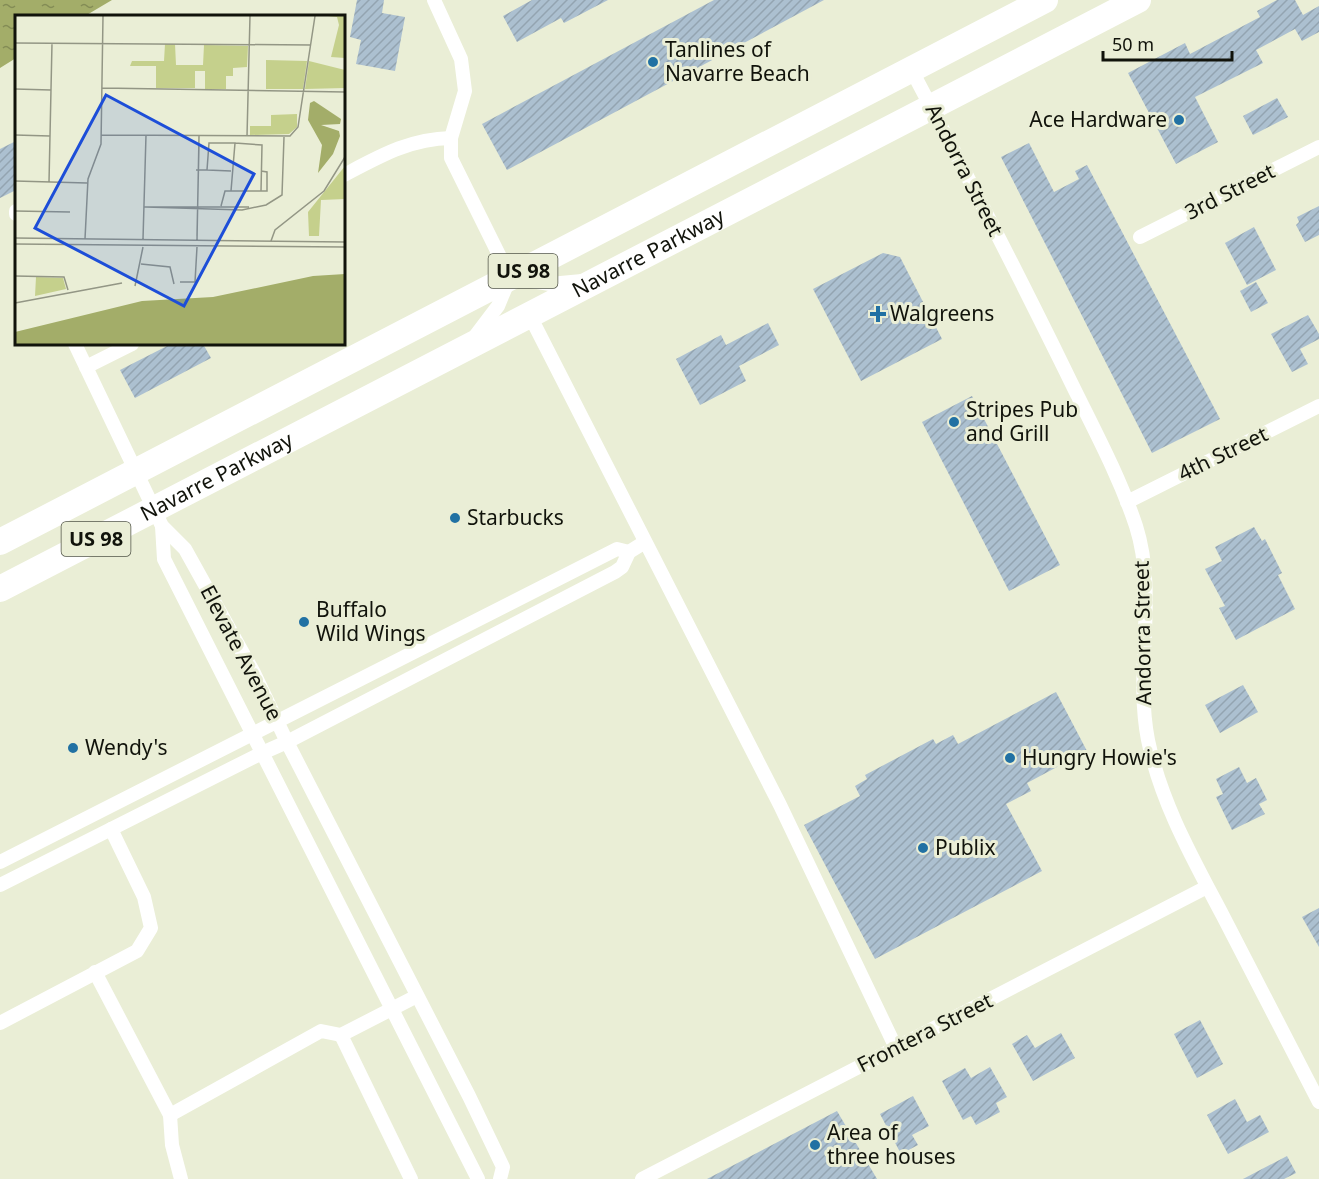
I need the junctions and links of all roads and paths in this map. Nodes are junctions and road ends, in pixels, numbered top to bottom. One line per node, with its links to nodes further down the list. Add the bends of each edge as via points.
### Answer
1 (434, 0): 6 (street, via 462,58 465,90)
2 (1045, 0): 4 (highway, Navarre Parkway / US 98)
3 (1138, 0): 5 (highway, Navarre Parkway / US 98)
4 (911, 69): 5 (street, Andorra Street); 10 (highway, Navarre Parkway / US 98)
5 (931, 106): 11 (highway, Navarre Parkway / US 98); 19 (street, Andorra Street, via 1031,300)
6 (451, 138): 8 (street, via 399,147); 10 (street, via 451,158)
7 (1319, 147): 9 (street, 3rd Street)
8 (345, 174)
9 (1140, 237)
10 (510, 278): 11 (street, via 550,284); 15 (street, via 498,306); 18 (highway, Navarre Parkway / US 98)
11 (596, 280): 12 (highway, Navarre Parkway / US 98)
12 (529, 315): 15 (highway, Navarre Parkway / US 98); 22 (street)
13 (75, 345): 16 (street)
14 (130, 345): 16 (street)
15 (461, 350): 20 (highway, Navarre Parkway / US 98)
16 (86, 368): 18 (street)
17 (1319, 406): 19 (street, 4th Street)
18 (136, 471): 20 (street); 21 (highway, Navarre Parkway / US 98)
19 (1127, 502): 32 (street, Andorra Street, via 1144,566 1142,695 1148,738 1155,771 1174,822)
20 (158, 517): 24 (highway, Navarre Parkway / US 98); 25 (street, Elevate Avenue, via 184,549); 26 (street, via 164,559)
21 (0, 542)
22 (645, 542): 23 (street); 38 (street, via 780,805)
23 (629, 552): 25 (street, via 617,549); 27 (street, via 615,572)
24 (0, 589)
25 (278, 722): 26 (street); 27 (street, Elevate Avenue)
26 (253, 735): 28 (street); 30 (street)
27 (287, 742): 28 (street); 34 (street, Elevate Avenue)
28 (262, 753): 29 (street); 35 (street)
29 (111, 829): 31 (street); 33 (street, via 144,897 151,928 137,951)
30 (0, 862)
31 (0, 885)
32 (1208, 887): 38 (street, Frontera Street); 39 (street, Andorra Street)
33 (94, 972): 36 (street); 40 (street)
34 (417, 996): 35 (street); 44 (street, Elevate Avenue, via 503,1167)
35 (392, 1008): 37 (street); 43 (street)
36 (0, 1023)
37 (341, 1035): 40 (street, via 321,1031); 42 (street)
38 (896, 1048): 45 (street, Frontera Street)
39 (1319, 1102)
40 (170, 1115): 41 (street)
41 (181, 1179)
42 (411, 1179)
43 (478, 1179)
44 (500, 1179)
45 (642, 1179)

